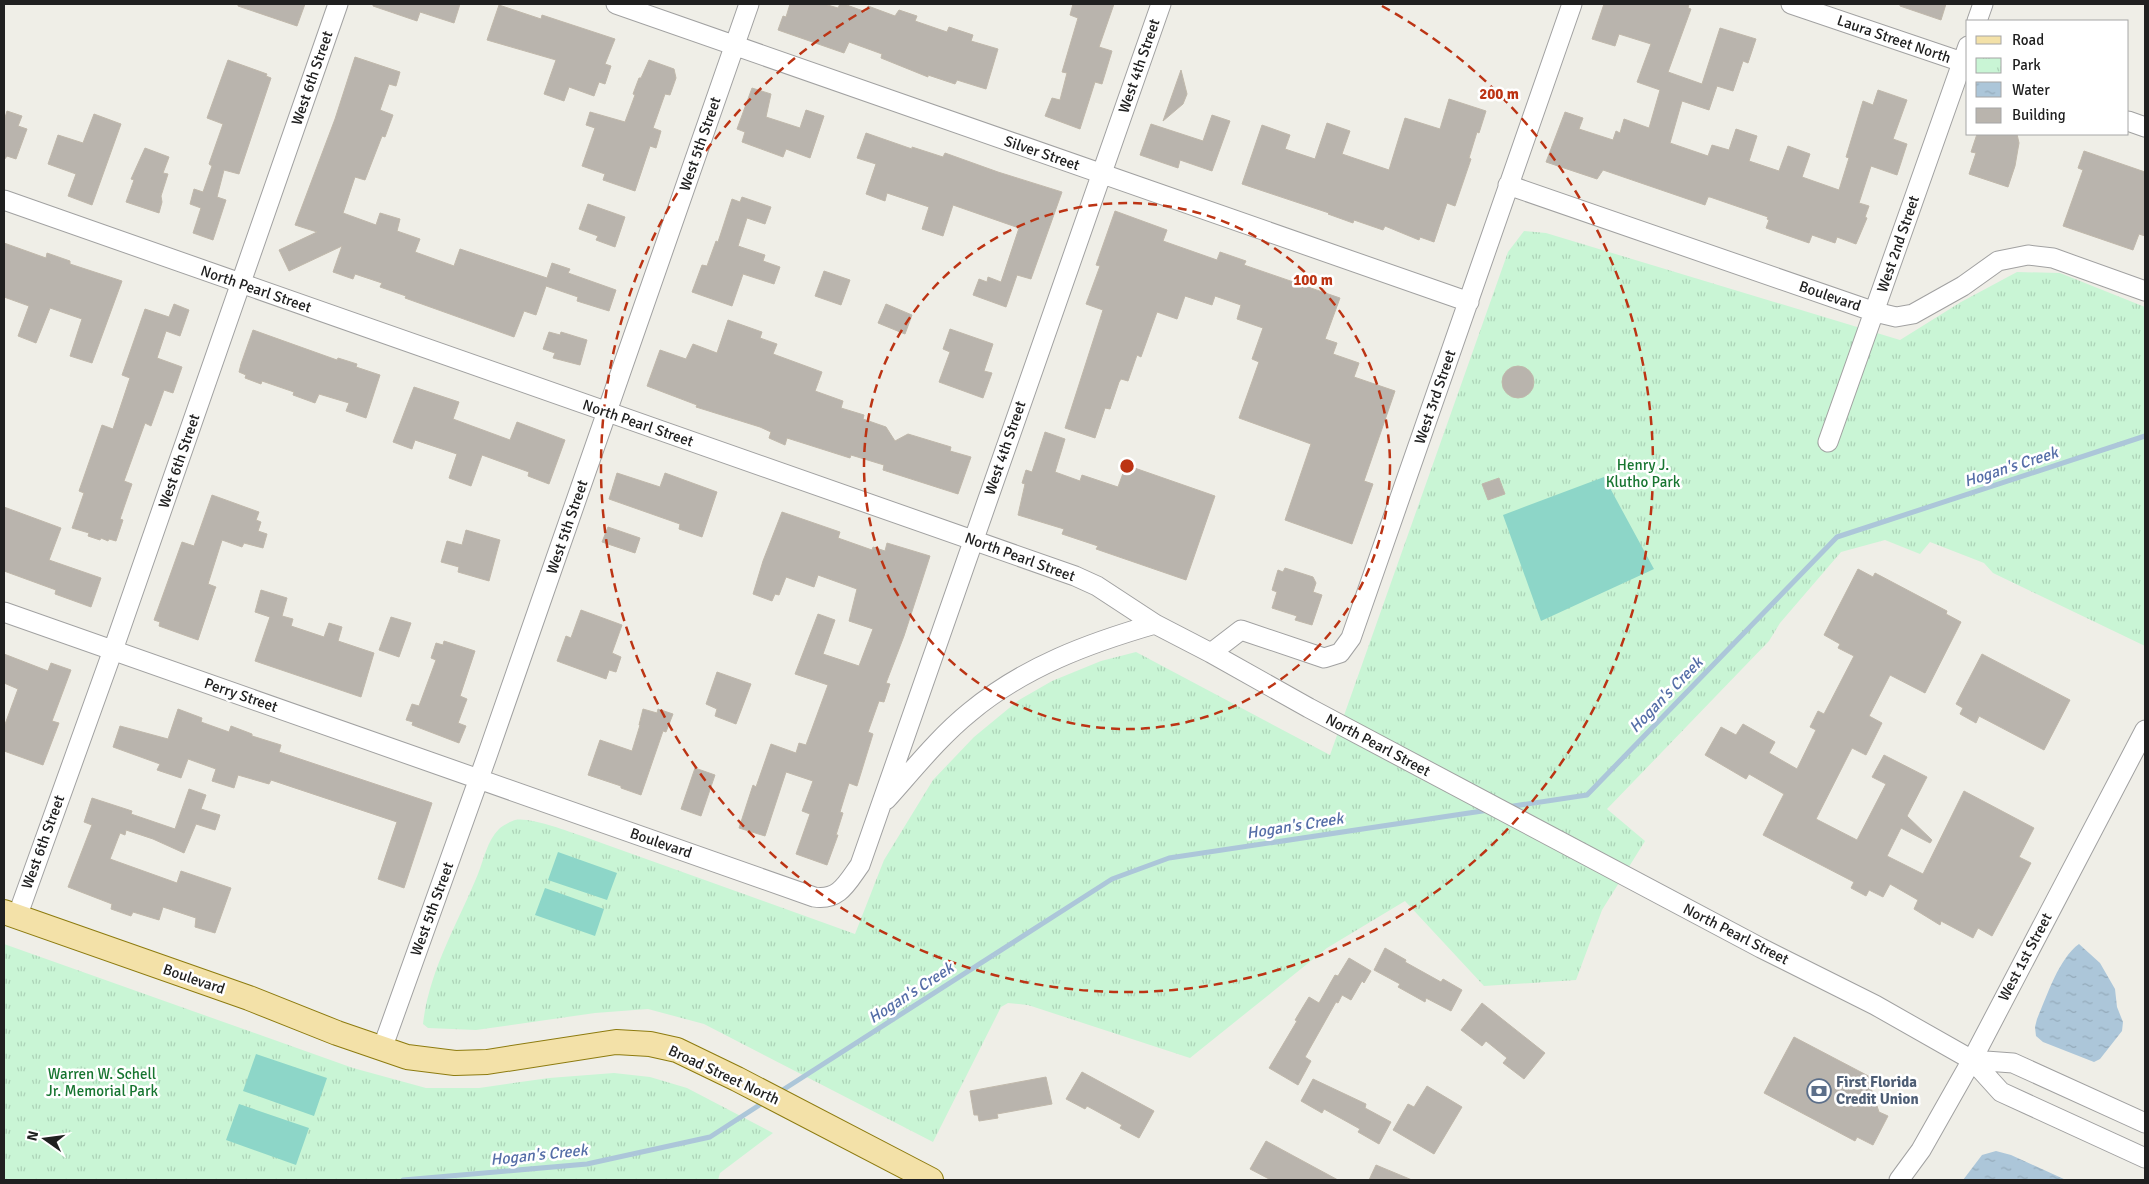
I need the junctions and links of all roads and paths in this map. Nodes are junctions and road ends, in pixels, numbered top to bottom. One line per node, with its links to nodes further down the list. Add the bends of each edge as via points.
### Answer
1 (338, 4): 16 (street, West 6th Street)
2 (616, 4): 9 (street, Silver Street)
3 (749, 4): 9 (street, West 5th Street)
4 (1161, 4): 13 (street, West 4th Street)
5 (1572, 4): 14 (street, West 3rd Street)
6 (1791, 4): 10 (street, Laura Street North)
7 (1983, 4): 8 (street)
8 (1977, 20)
9 (734, 45): 13 (street, Silver Street); 20 (street, West 5th Street)
10 (1966, 58): 19 (street, West 2nd Street)
11 (2129, 121): 12 (street)
12 (2145, 127)
13 (1101, 173): 18 (street, Silver Street); 22 (street, West 4th Street)
14 (1508, 185): 18 (street, West 3rd Street); 19 (street, Boulevard)
15 (4, 200): 16 (street, North Pearl Street)
16 (240, 283): 20 (street, North Pearl Street); 25 (street, West 6th Street)
17 (2145, 291): 19 (street, Boulevard, via 2052,258 2028,256 1998,261 1963,286 1913,314 1896,317)
18 (1469, 302): 26 (street, West 3rd Street, via 1351,638 1340,653 1324,658 1241,630)
19 (1875, 312): 21 (street, West 2nd Street)
20 (607, 412): 22 (street, North Pearl Street); 28 (street, West 5th Street)
21 (1828, 442)
22 (974, 540): 24 (street, North Pearl Street, via 1097,586); 29 (street, West 4th Street)
23 (4, 612): 25 (street, Perry Street)
24 (1155, 624): 26 (street, North Pearl Street); 29 (street, via 1070,652 1014,680 970,712)
25 (113, 650): 28 (street, Perry Street); 31 (street, West 6th Street)
26 (1211, 653): 33 (street, North Pearl Street, via 1435,776 1761,948 1838,985)
27 (2145, 730): 33 (street, West 1st Street)
28 (478, 780): 30 (street, Boulevard, via 814,896 825,898); 32 (street, West 5th Street)
29 (880, 806): 30 (street, West 4th Street, via 860,865)
30 (843, 889)
31 (10, 915): 32 (main road, Boulevard, via 249,998)
32 (382, 1049): 36 (main road, Broad Street North, via 455,1063 487,1062 603,1042 650,1044 677,1050)
33 (1972, 1060): 34 (street, North Pearl Street, via 2013,1063); 35 (street, North Pearl Street, via 2001,1092); 37 (street, West 1st Street, via 1921,1150)
34 (2145, 1123)
35 (2145, 1158)
36 (931, 1180)
37 (1899, 1180)

